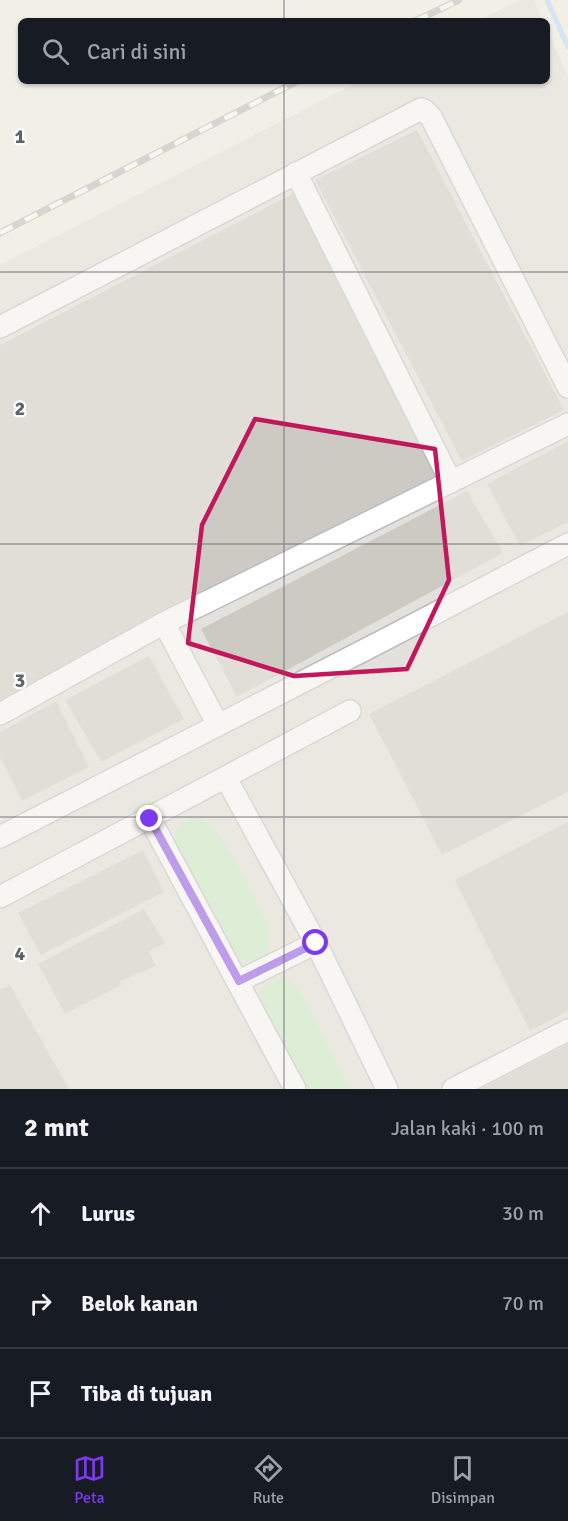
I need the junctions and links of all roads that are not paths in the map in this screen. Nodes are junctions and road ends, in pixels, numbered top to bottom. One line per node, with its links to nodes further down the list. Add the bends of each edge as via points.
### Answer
1 (296, 173): 2 (lane); 3 (lane, via 417,110 424,110); 5 (lane)
2 (0, 327)
3 (568, 387)
4 (568, 424): 5 (lane)
5 (451, 482): 7 (lane)
6 (568, 544): 10 (lane)
7 (164, 623): 9 (lane); 10 (lane)
8 (350, 711): 11 (lane)
9 (0, 714)
10 (218, 725): 13 (lane)
11 (226, 778): 12 (lane); 15 (lane)
12 (150, 819): 14 (lane); 16 (lane)
13 (0, 837)
14 (0, 897)
15 (316, 943): 16 (lane); 19 (lane)
16 (239, 981): 18 (lane)
17 (568, 1030): 20 (lane)
18 (295, 1089)
19 (387, 1089)
20 (453, 1089)

